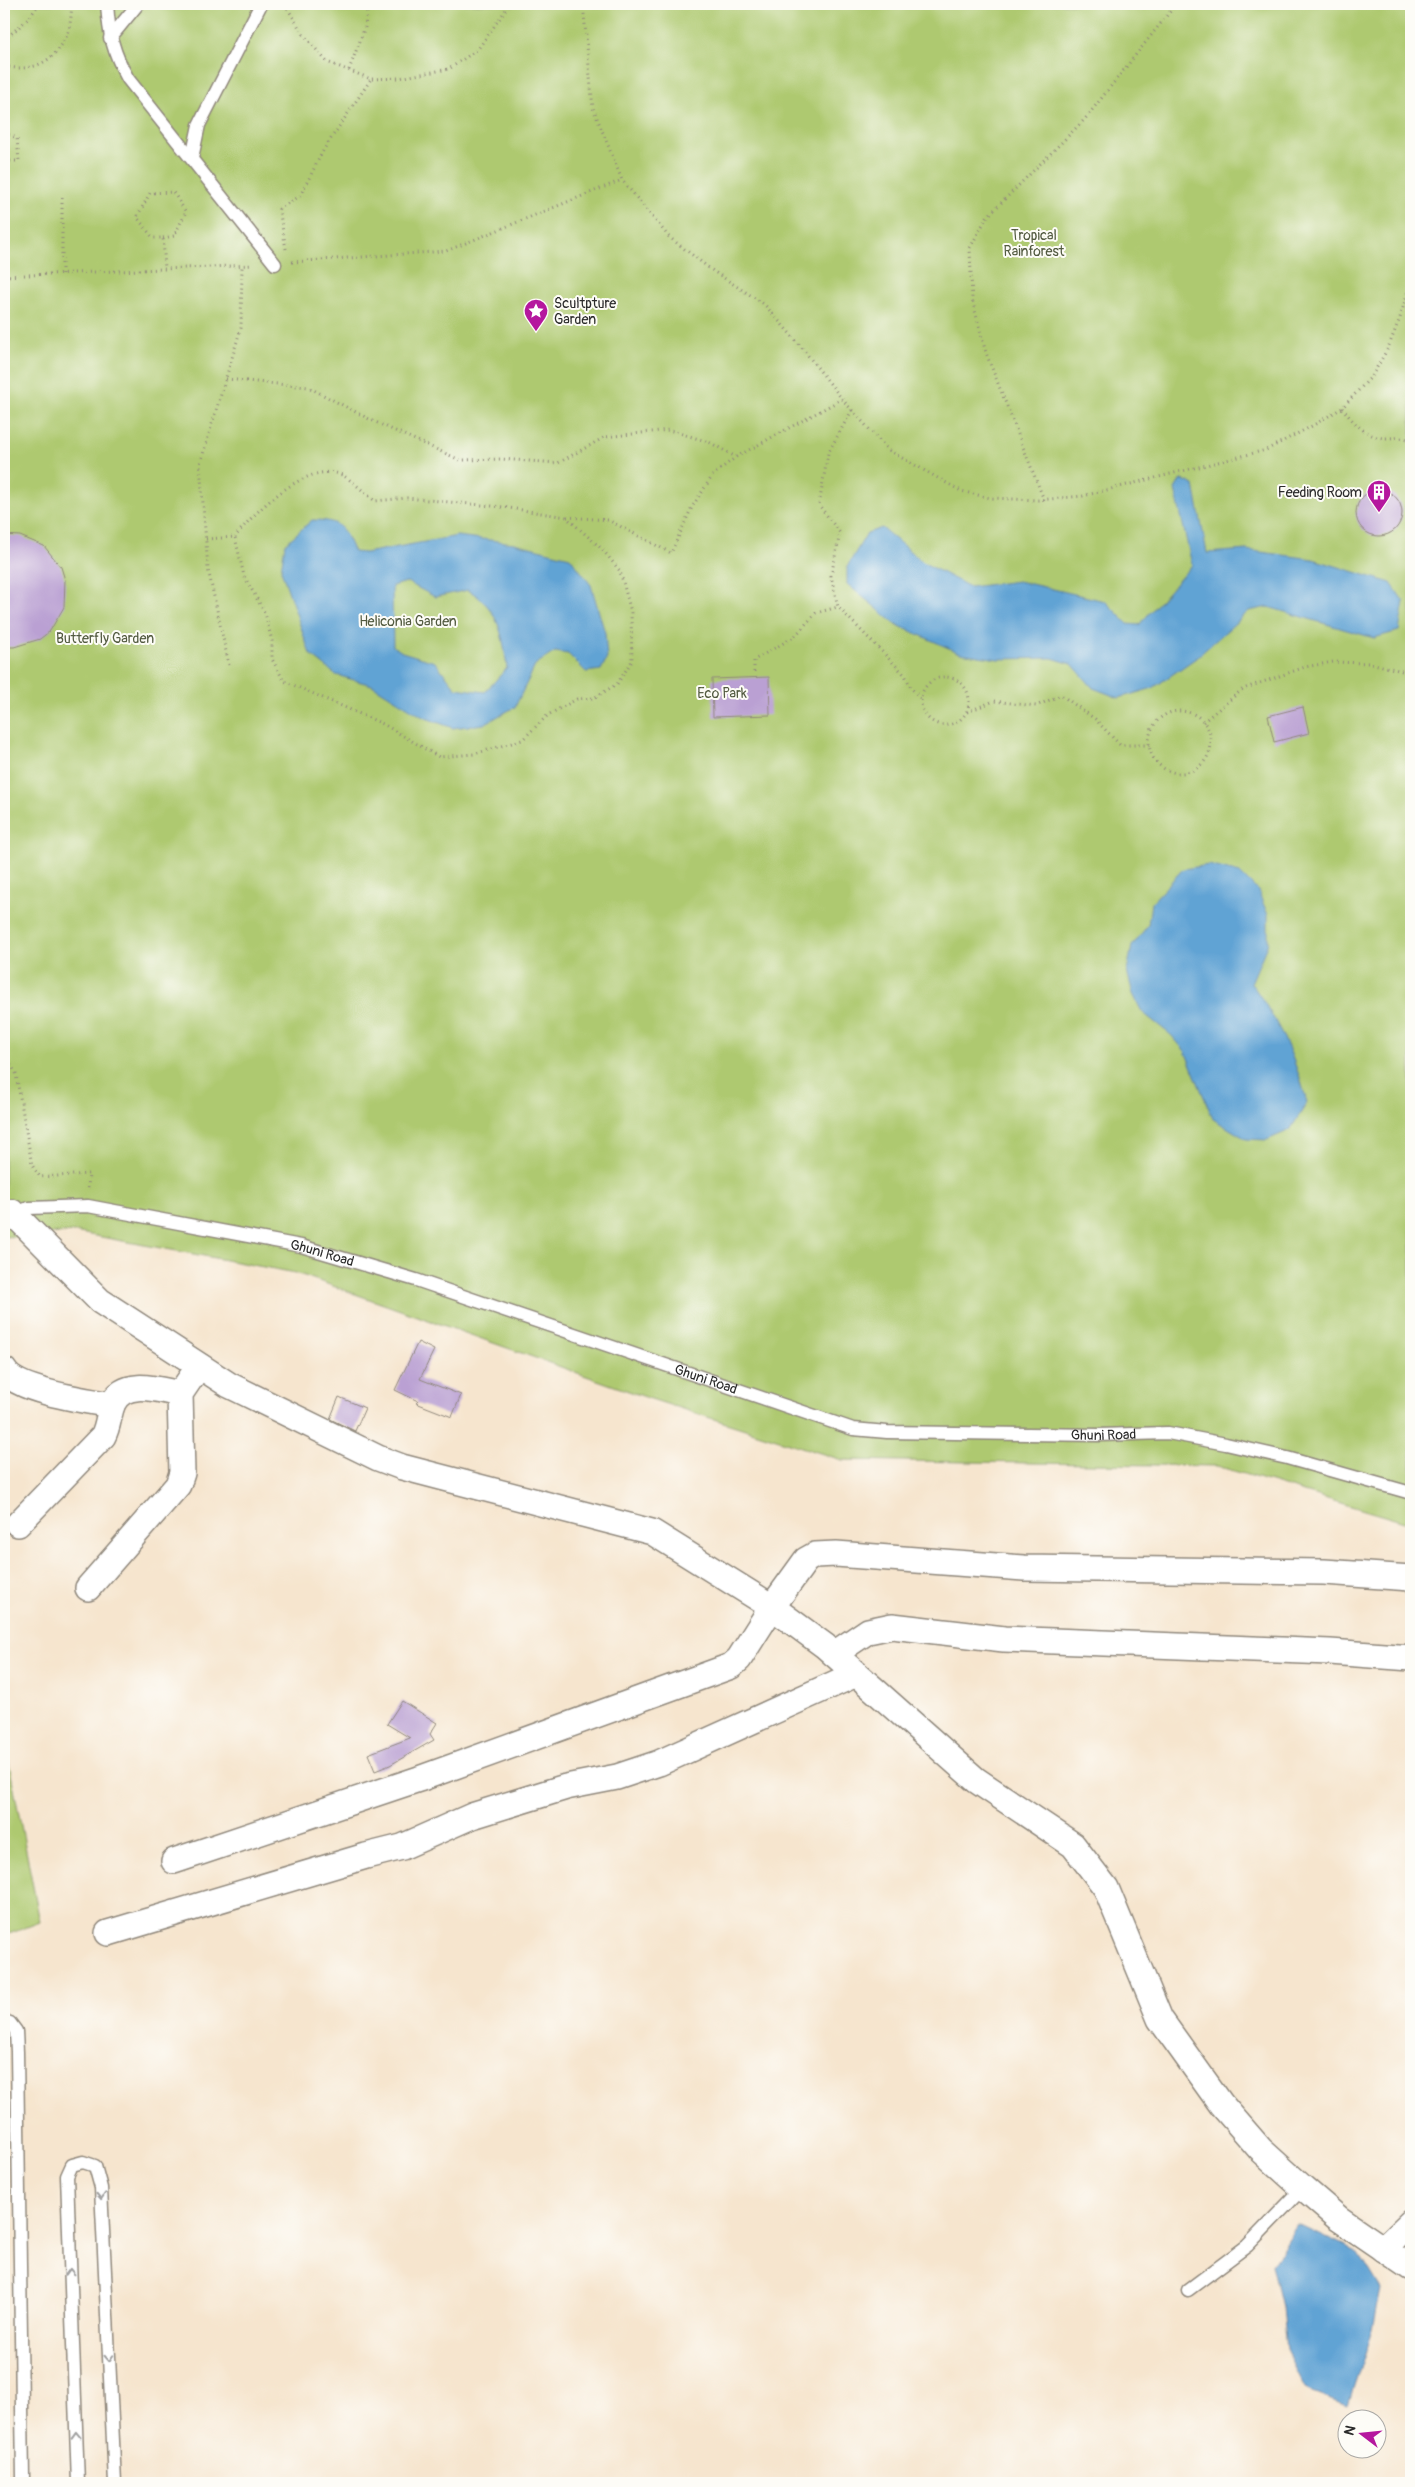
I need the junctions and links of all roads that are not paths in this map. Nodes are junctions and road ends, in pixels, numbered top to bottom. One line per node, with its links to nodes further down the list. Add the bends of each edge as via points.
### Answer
1 (107, 4): 4 (lane)
2 (138, 4): 4 (lane)
3 (262, 4): 5 (lane, via 199,124)
4 (110, 38): 5 (lane, via 128,79)
5 (192, 158): 6 (lane)
6 (275, 264)
7 (6, 1210): 8 (street, Ghuni Road, via 100,1301); 12 (lane, Ghuni Road, via 86,1206 301,1246 399,1274 853,1429 1099,1436 1168,1433 1286,1458)
8 (199, 1366): 10 (street); 16 (street, Ghuni Road, via 228,1385 402,1467 652,1532)
9 (4, 1370): 11 (street, via 14,1379 43,1391)
10 (180, 1394): 11 (street, via 132,1388 121,1393); 15 (street, via 182,1473 178,1485)
11 (112, 1405): 13 (street, via 103,1436)
12 (1411, 1493)
13 (18, 1524)
14 (1411, 1578): 16 (street, via 1324,1572 1024,1568 815,1555 806,1560)
15 (88, 1588)
16 (775, 1609): 17 (street, Ghuni Road); 20 (street, via 731,1666 419,1779)
17 (830, 1650): 18 (street, via 868,1631 892,1626 1004,1639); 19 (street, Ghuni Road)
18 (1411, 1658)
19 (856, 1674): 21 (street, via 648,1767 472,1816 402,1848); 23 (street, Ghuni Road, via 976,1780 1073,1845 1106,1888 1160,2019 1221,2104 1260,2149)
20 (174, 1860)
21 (108, 1933)
22 (4, 2022): 28 (lane, via 10,2023 16,2031 17,2045)
23 (1303, 2188): 25 (street, Ghuni Road, via 1338,2218); 27 (lane, via 1247,2246)
24 (1411, 2222): 25 (street)
25 (1383, 2249): 26 (street, Ghuni Road)
26 (1411, 2268)
27 (1188, 2290)
28 (23, 2478)
29 (78, 2483): 30 (lane, one-way to 30, via 66,2176 72,2166 83,2162 95,2166 101,2188)
30 (114, 2483)

